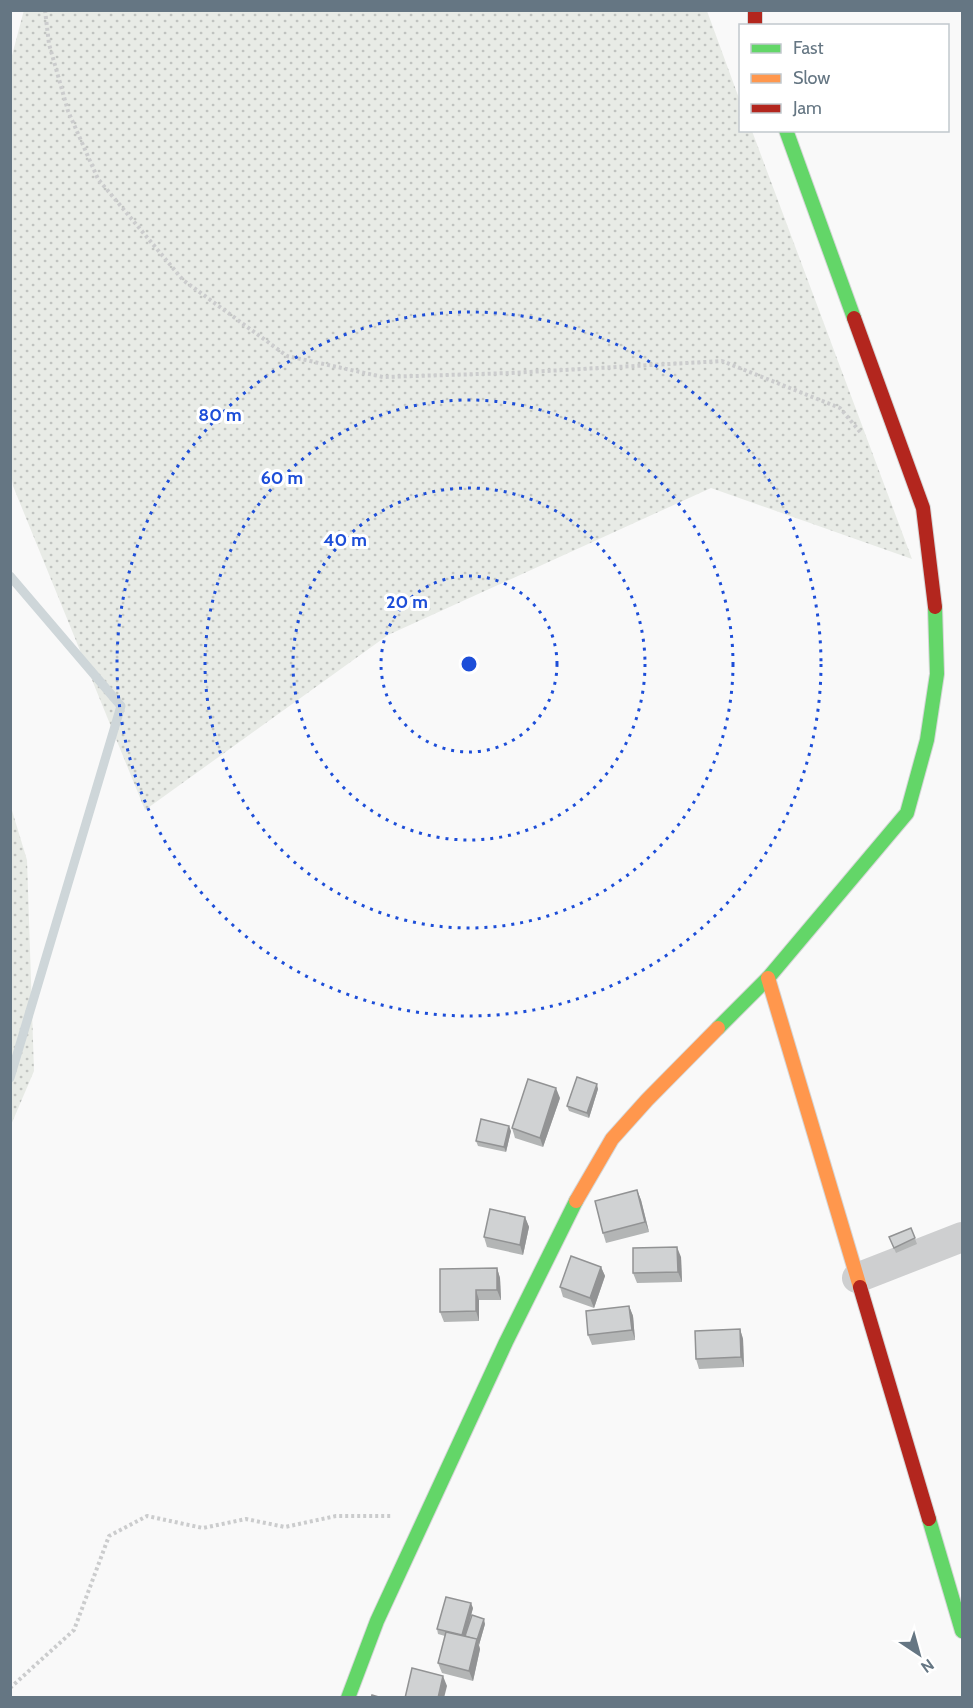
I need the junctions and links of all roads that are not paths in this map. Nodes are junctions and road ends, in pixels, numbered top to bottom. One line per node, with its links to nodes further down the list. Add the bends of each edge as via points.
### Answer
1 (787, 132): 2 (street, via 923,508 936,614 937,674 927,740 907,813)
2 (768, 978): 4 (street); 6 (street, via 612,1139 584,1184 425,1515 377,1621)
3 (963, 1237): 4 (street)
4 (857, 1278): 5 (street)
5 (963, 1632)
6 (348, 1698)

